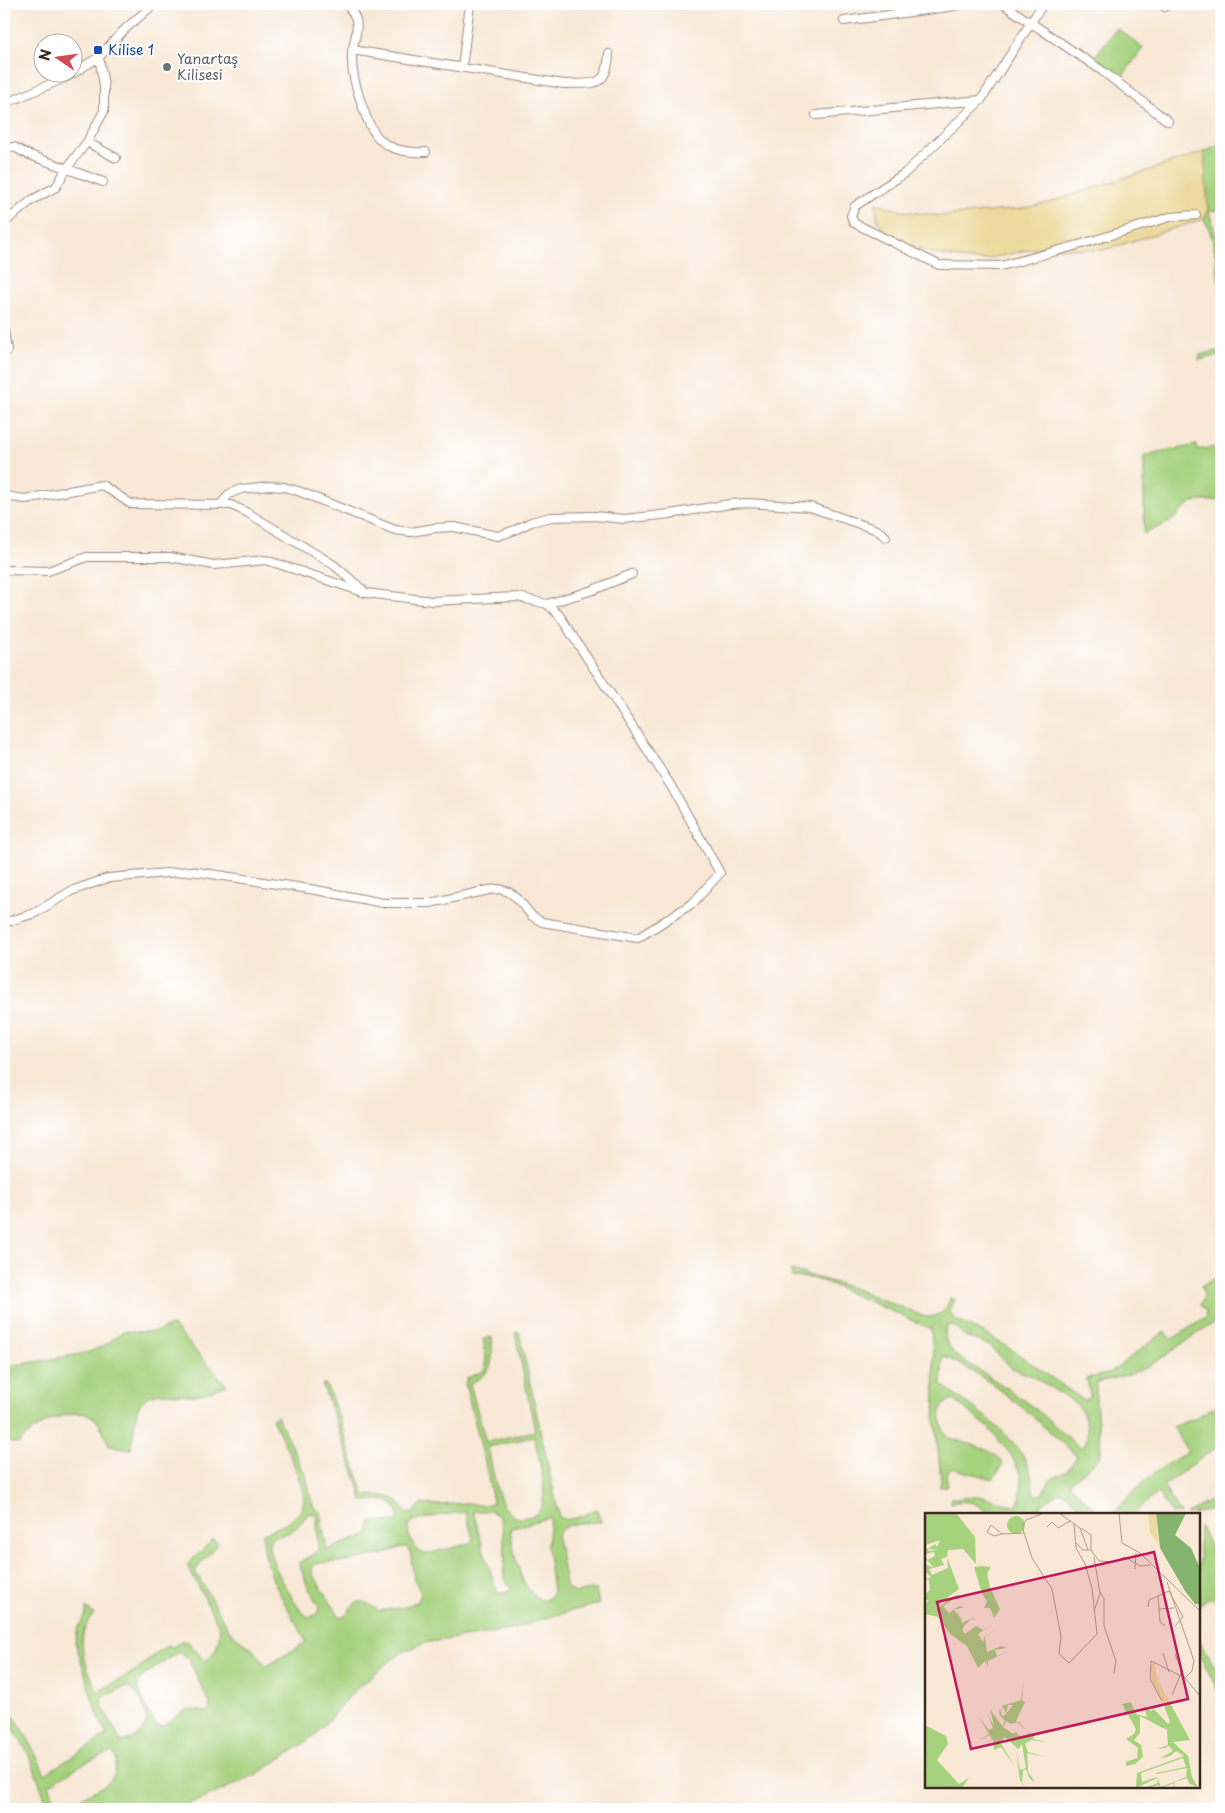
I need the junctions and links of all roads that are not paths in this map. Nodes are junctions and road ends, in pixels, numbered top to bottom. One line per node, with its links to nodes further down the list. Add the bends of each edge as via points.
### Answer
1 (154, 4): 11 (street)
2 (346, 4): 9 (street, via 356,20)
3 (470, 4): 12 (street)
4 (962, 4): 7 (street)
5 (1003, 4): 8 (street)
6 (1043, 4): 8 (street)
7 (844, 21)
8 (1031, 23): 13 (street); 16 (street)
9 (352, 50): 12 (street); 19 (street, via 353,76 371,130 392,148 409,153)
10 (609, 54): 12 (street, via 606,73 593,83 564,84)
11 (99, 57): 14 (street, via 66,77); 17 (street, via 104,111)
12 (462, 68)
13 (981, 100): 15 (street); 23 (street, via 905,173 855,206 854,223 939,265 1002,266 1170,217)
14 (4, 104)
15 (816, 115)
16 (1168, 121)
17 (87, 142): 20 (street); 21 (street)
18 (4, 148): 21 (street, via 14,147)
19 (426, 152)
20 (116, 158)
21 (67, 168): 22 (street); 24 (street, via 56,187)
22 (103, 182)
23 (1196, 215)
24 (5, 220)
25 (4, 330): 26 (street, via 7,350)
26 (4, 354)
27 (4, 496): 28 (street, via 25,499 102,486 131,504)
28 (221, 504): 29 (street, via 237,490 277,486 298,491 395,530 411,532 454,528 494,536 551,517 624,519 740,503 789,505 810,507 844,518 877,530); 32 (street, via 248,513 334,565)
29 (886, 537)
30 (4, 570): 32 (street, via 48,570 87,557 170,557 214,565 266,560)
31 (632, 574): 33 (street)
32 (366, 593): 33 (street, via 432,601 518,597)
33 (547, 604): 34 (street, via 559,615 671,786 720,873 693,903 638,938 542,922 532,916 518,898 499,889 430,903 383,903 191,871 108,878 71,891 35,912)
34 (4, 922)

